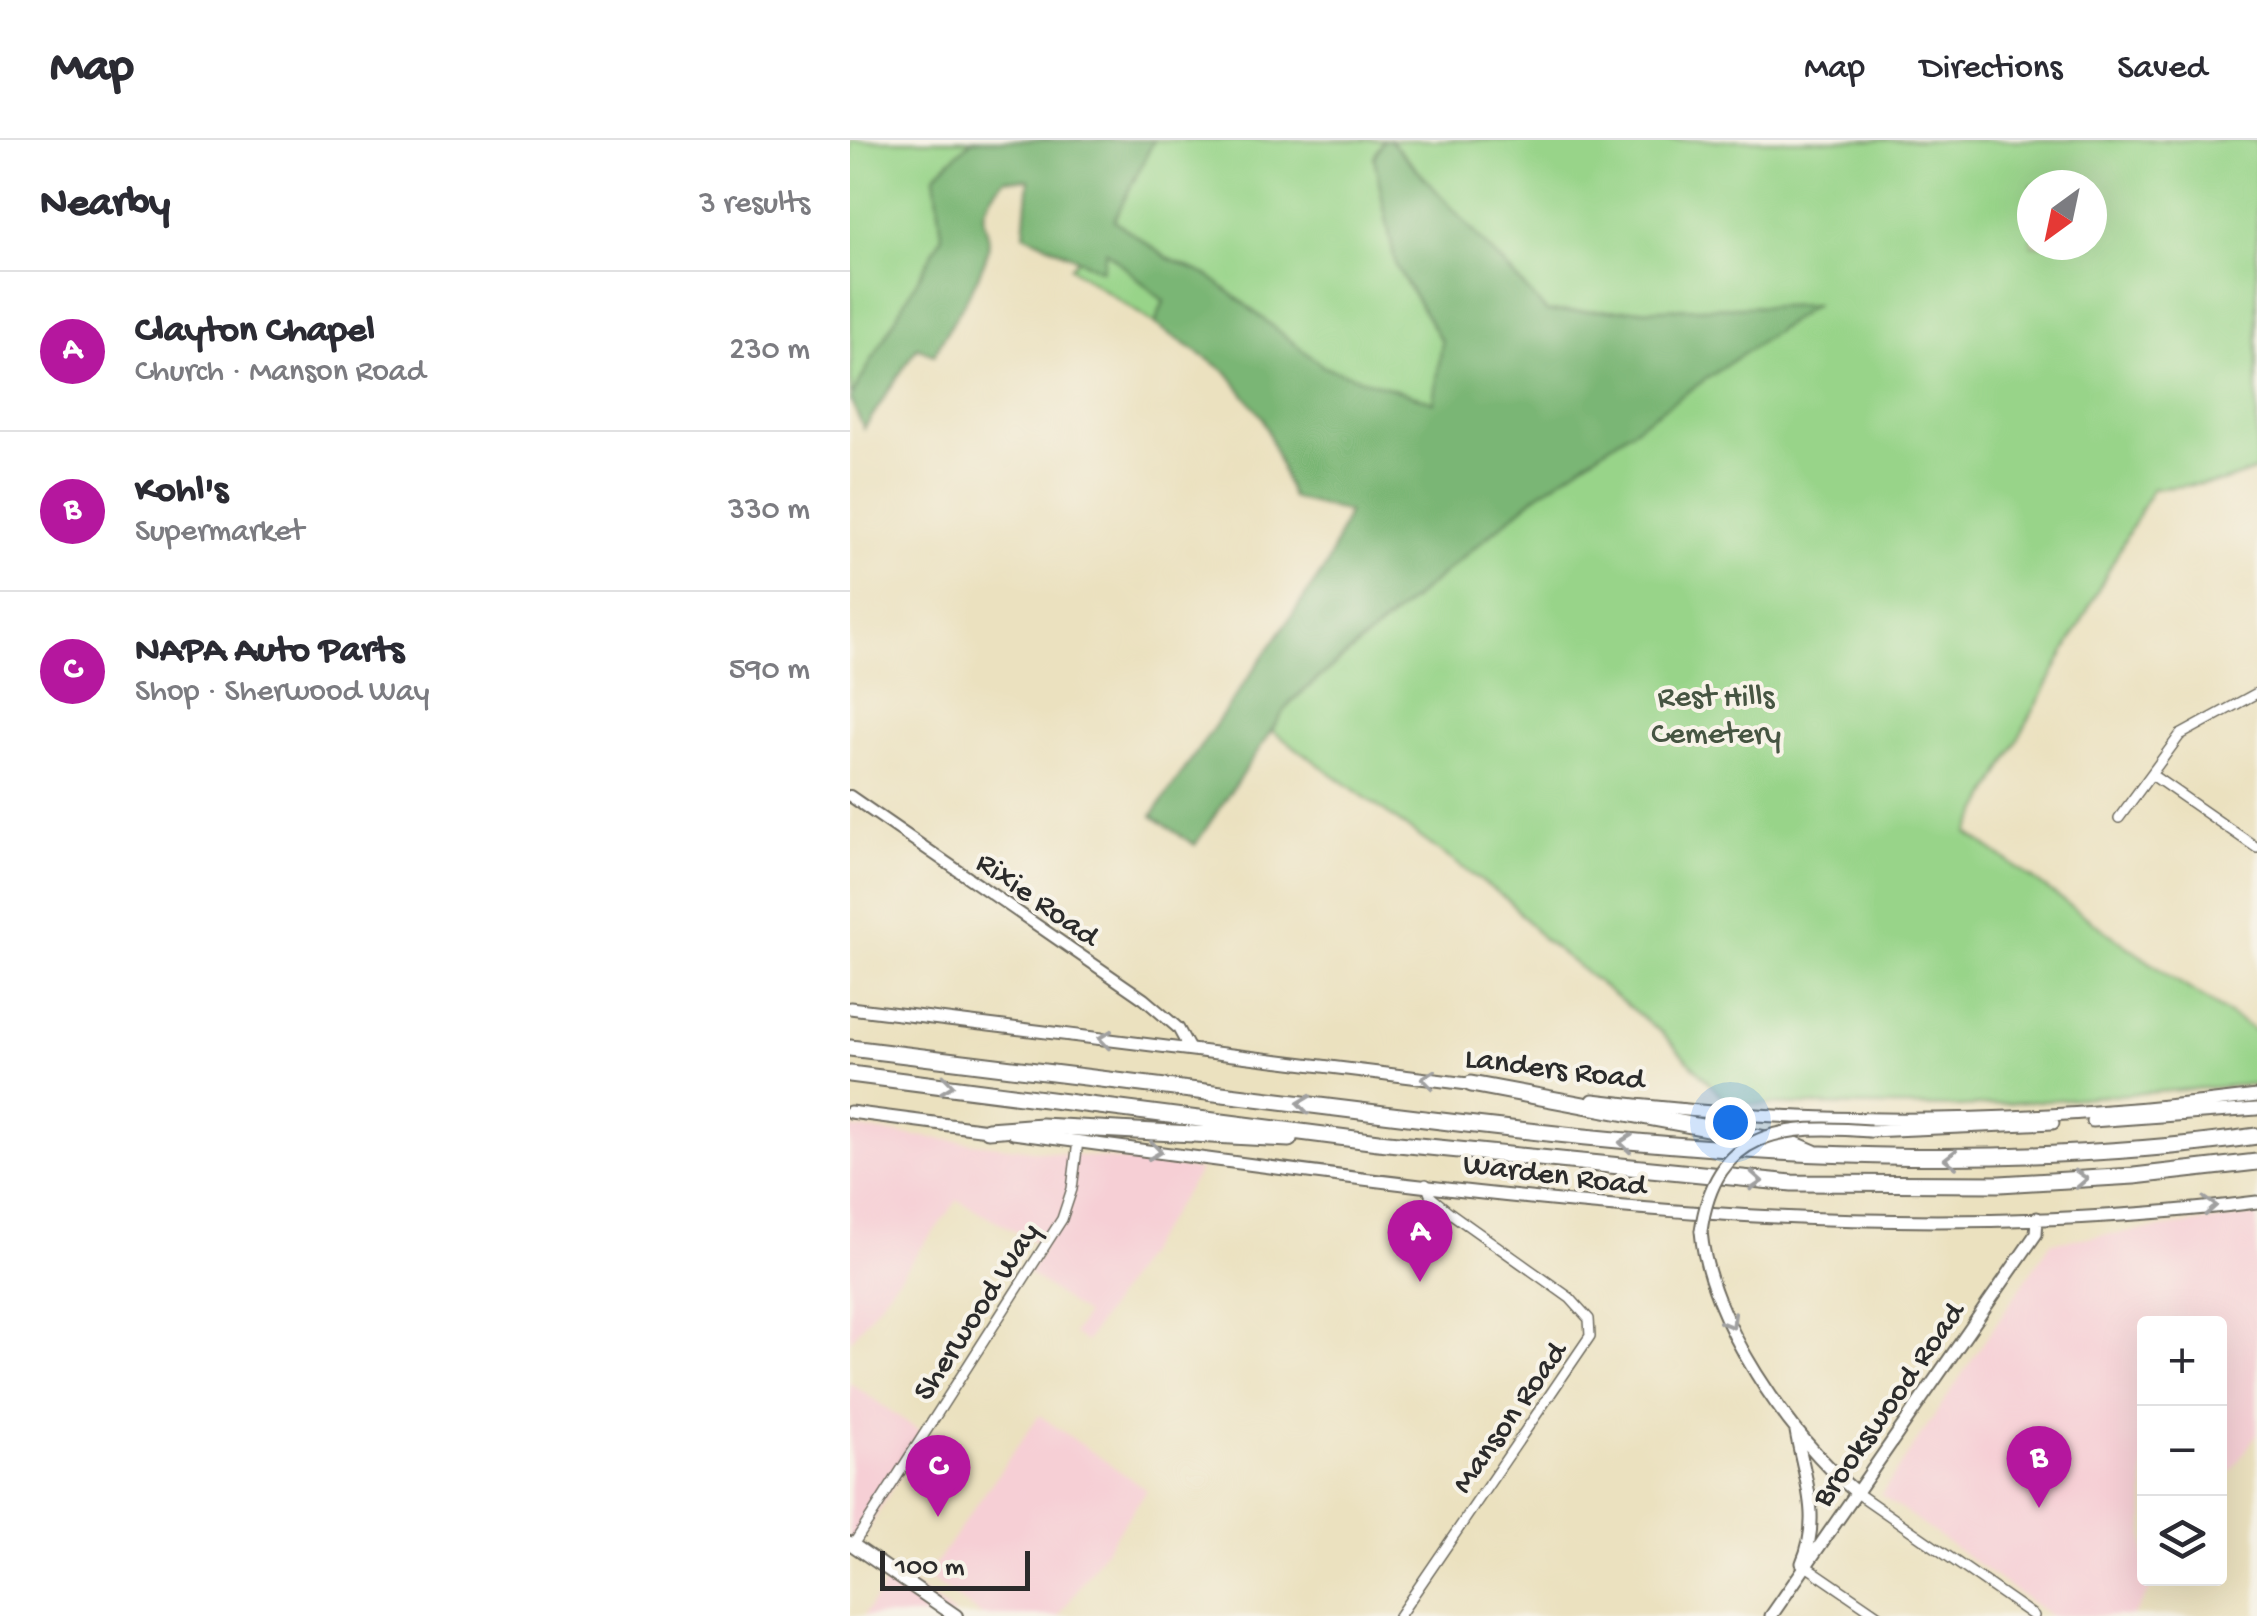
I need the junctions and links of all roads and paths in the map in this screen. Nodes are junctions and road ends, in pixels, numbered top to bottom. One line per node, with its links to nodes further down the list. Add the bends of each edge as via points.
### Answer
1 (2257, 693): 2 (street, via 2195,724)
2 (2152, 775): 4 (street); 5 (street)
3 (850, 796): 8 (street, Rixie Road, via 1144,999 1178,1028)
4 (2119, 818)
5 (2257, 848)
6 (850, 1008): 8 (main road, Landers Road, one-way to 6)
7 (850, 1048): 18 (highway, one-way to 7, via 1608,1141)
8 (1189, 1048): 10 (main road, Landers Road, one-way to 8)
9 (850, 1074): 17 (highway, one-way to 17)
10 (1471, 1084): 11 (main road, Landers Road, via 1737,1114 1867,1118 2096,1114); 18 (highway, via 1793,1144)
11 (2257, 1096)
12 (2257, 1108): 23 (main road, one-way to 23, bridge, via 1870,1132 1811,1126 1779,1130 1747,1145 1712,1186 1700,1231 1704,1266)
13 (850, 1112): 14 (main road, Warden Road)
14 (988, 1130): 16 (main road, Warden Road); 17 (highway, via 1041,1126)
15 (2257, 1136): 18 (highway, one-way to 18, via 1988,1159)
16 (1078, 1141): 20 (main road, Warden Road, one-way to 20); 25 (street, Sherwood Way, via 1062,1219)
17 (1378, 1142): 19 (highway, one-way to 19, via 1692,1176 1859,1185 2084,1179)
18 (1827, 1158)
19 (2257, 1162)
20 (1426, 1184): 22 (main road, Warden Road, via 1780,1221); 29 (street, Manson Road, via 1450,1212 1577,1305 1589,1319 1590,1336)
21 (2257, 1202): 22 (main road, Warden Road, one-way to 21)
22 (2038, 1218): 24 (main road, Brookswood Road, via 2036,1234)
23 (1796, 1427): 24 (main road); 27 (main road, via 1814,1512 1812,1541)
24 (1857, 1493): 26 (main road, Brookswood Road); 32 (street)
25 (851, 1544): 28 (main road)
26 (1806, 1566): 27 (main road, Brookswood Road); 31 (street)
27 (1793, 1585): 30 (main road, Brookswood Road)
28 (956, 1616)
29 (1399, 1616)
30 (1771, 1616)
31 (1879, 1616)
32 (2034, 1616)

